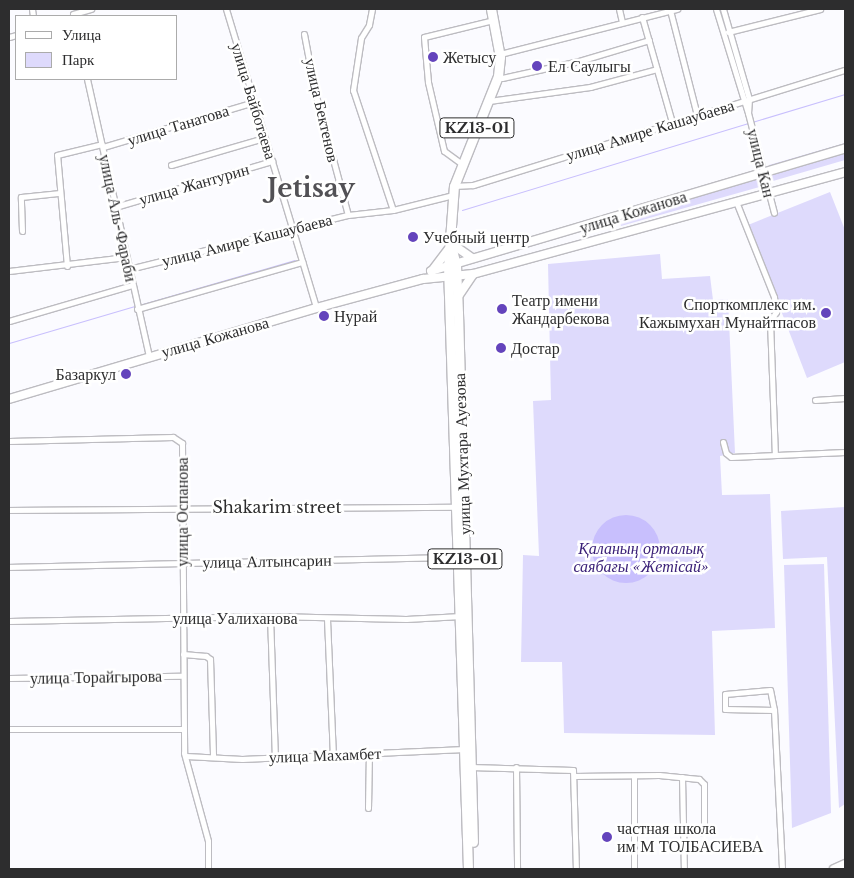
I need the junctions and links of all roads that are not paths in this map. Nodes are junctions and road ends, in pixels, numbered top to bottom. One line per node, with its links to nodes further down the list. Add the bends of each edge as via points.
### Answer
1 (91, 9): 11 (street)
2 (226, 9): 26 (street, улица Байботаева)
3 (372, 9): 43 (street, via 369,25 361,38 353,90)
4 (491, 9): 13 (main road, улица Мухтара Ауезова / KZ13-01)
5 (620, 9): 14 (street)
6 (677, 9): 10 (street)
7 (716, 9): 25 (street, улица Кан)
8 (722, 9): 15 (street, улица Кан)
9 (820, 9): 15 (street)
10 (666, 10): 12 (street); 28 (street)
11 (73, 13)
12 (642, 17): 14 (street); 17 (street)
13 (494, 20): 18 (main road, улица Мухтара Ауезова / KZ13-01); 34 (street, via 424,37 428,82 444,150)
14 (622, 22): 18 (street)
15 (728, 32): 23 (street, улица Кан)
16 (304, 34): 45 (street, улица Бектенов, via 315,92)
17 (649, 40): 19 (street); 21 (street, via 579,60)
18 (500, 54): 21 (main road, улица Мухтара Ауезова / KZ13-01)
19 (657, 70): 24 (street, via 590,87); 29 (street)
20 (845, 70): 23 (street, улица Амире Кашаубаева)
21 (498, 76): 24 (main road, улица Мухтара Ауезова / KZ13-01)
22 (87, 80): 31 (street, улица Аль-Фараби)
23 (749, 98): 25 (street, улица Амире Кашаубаева); 27 (street, улица Кан)
24 (489, 101): 34 (main road, улица Мухтара Ауезова / KZ13-01)
25 (742, 101): 27 (street, улица Кан); 28 (street, улица Амире Кашаубаева)
26 (254, 102): 30 (street, улица Байботаева); 31 (street, улица Танатова)
27 (748, 113): 36 (street, улица Кан)
28 (697, 115): 29 (street, улица Амире Кашаубаева)
29 (672, 122): 38 (street, улица Амире Кашаубаева)
30 (264, 138): 33 (street, улица Байботаева); 35 (street)
31 (102, 146): 39 (street, улица Танатова, via 59,153); 42 (street, улица Аль-Фараби)
32 (845, 148): 36 (street, улица Кожанова)
33 (272, 161): 42 (street, улица Жантурин); 48 (street, улица Байботаева)
34 (462, 164): 38 (main road, улица Мухтара Ауезова / KZ13-01)
35 (171, 166)
36 (764, 171): 40 (street, улица Кан); 46 (street, улица Кожанова)
37 (845, 172): 40 (street, улица Кожанова)
38 (454, 190): 43 (street, улица Амире Кашаубаева); 50 (main road, улица Мухтара Ауезова / KZ13-01)
39 (58, 193): 47 (street, via 20,197); 54 (street)
40 (770, 194): 41 (street, улица Кожанова); 44 (street, улица Кан)
41 (737, 204): 49 (street, улица Кожанова); 74 (street, via 774,297 776,312 770,322)
42 (115, 207): 51 (street, улица Аль-Фараби)
43 (393, 210): 45 (street, улица Амире Кашаубаева)
44 (774, 213)
45 (348, 215): 48 (street, улица Амире Кашаубаева)
46 (588, 226): 49 (street); 52 (street, улица Кожанова)
47 (22, 231)
48 (292, 231): 53 (street, улица Байботаева); 56 (street, улица Амире Кашаубаева)
49 (593, 241): 59 (street, улица Кожанова)
50 (452, 246): 52 (street); 55 (main road, улица Мухтара Ауезова / KZ13-01); 58 (street)
51 (126, 257): 54 (street); 56 (street, улица Аль-Фараби)
52 (472, 258): 55 (street, улица Кожанова)
53 (302, 262): 64 (street, улица Байботаева); 65 (street)
54 (67, 266): 57 (street)
55 (452, 266): 58 (street, улица Кожанова); 60 (main road, улица Мухтара Ауезова / KZ13-01)
56 (129, 268): 62 (street, улица Аль-Фараби)
57 (9, 271)
58 (431, 271): 61 (street, улица Кожанова)
59 (473, 274): 60 (street, улица Кожанова); 63 (street)
60 (452, 276): 61 (street, улица Кожанова); 63 (main road, улица Мухтара Ауезова / KZ13-01)
61 (426, 279): 63 (street, via 443,285); 64 (street, улица Кожанова)
62 (132, 285): 65 (street, улица Аль-Фараби); 66 (street)
63 (454, 295): 75 (main road, улица Мухтара Ауезова / KZ13-01); 78 (main road, улица Мухтара Ауезова / KZ13-01)
64 (316, 308): 67 (street, улица Кожанова)
65 (137, 309): 67 (street, улица Аль-Фараби)
66 (9, 321)
67 (149, 356): 69 (street, улица Кожанова)
68 (845, 398): 70 (street)
69 (9, 399)
70 (815, 400)
71 (9, 441): 76 (street, улица Оспанова, via 178,438 182,443)
72 (723, 442): 74 (street, via 728,457)
73 (845, 452): 74 (street)
74 (775, 455)
75 (456, 507): 76 (street, Shakarim street); 78 (main road, улица Мухтара Ауезова / KZ13-01)
76 (182, 508): 77 (street, Shakarim street); 79 (street, улица Оспанова)
77 (9, 510)
78 (462, 557): 79 (street, улица Алтынсарин); 82 (main road, улица Мухтара Ауезова / KZ13-01)
79 (182, 563): 80 (street, улица Алтынсарин); 83 (street, улица Оспанова)
80 (9, 567)
81 (270, 616): 83 (street, улица Уалиханова); 84 (street, улица Уалиханова); 97 (street)
82 (464, 616): 84 (street, улица Уалиханова); 92 (main road, улица Мухтара Ауезова / KZ13-01)
83 (182, 618): 85 (street, улица Уалиханова); 86 (street, улица Оспанова)
84 (328, 619): 94 (street)
85 (9, 621)
86 (183, 654): 87 (street, улица Оспанова); 96 (street, via 210,659)
87 (183, 676): 88 (street, улица Торайгырова); 91 (street, улица Оспанова)
88 (9, 678)
89 (774, 710): 89 (street, via 725,709 724,694 770,690); 113 (street)
90 (9, 729): 91 (street)
91 (183, 729): 95 (street, улица Оспанова)
92 (467, 749): 93 (street, улица Махамбет); 98 (main road, улица Мухтара Ауезова / KZ13-01)
93 (369, 753): 94 (street, улица Махамбет); 103 (street)
94 (333, 755): 97 (street, улица Махамбет)
95 (186, 756): 96 (street, улица Махамбет); 106 (street, улица Оспанова, via 208,841)
96 (213, 757): 97 (street, улица Махамбет)
97 (275, 757)
98 (468, 767): 99 (street); 107 (main road, улица Мухтара Ауезова / KZ13-01); 108 (main road, улица Мухтара Ауезова / KZ13-01)
99 (516, 767): 100 (street, via 571,769); 109 (street)
100 (574, 776): 101 (street); 110 (street)
101 (634, 776): 102 (street); 111 (street)
102 (682, 777): 104 (street); 104 (street, via 698,778 704,784 704,828 701,832)
103 (368, 808)
104 (683, 832): 112 (street)
105 (845, 864): 114 (street)
106 (208, 869)
107 (468, 869)
108 (474, 869)
109 (517, 869)
110 (576, 869)
111 (634, 869)
112 (684, 869)
113 (782, 869)
114 (834, 869)

